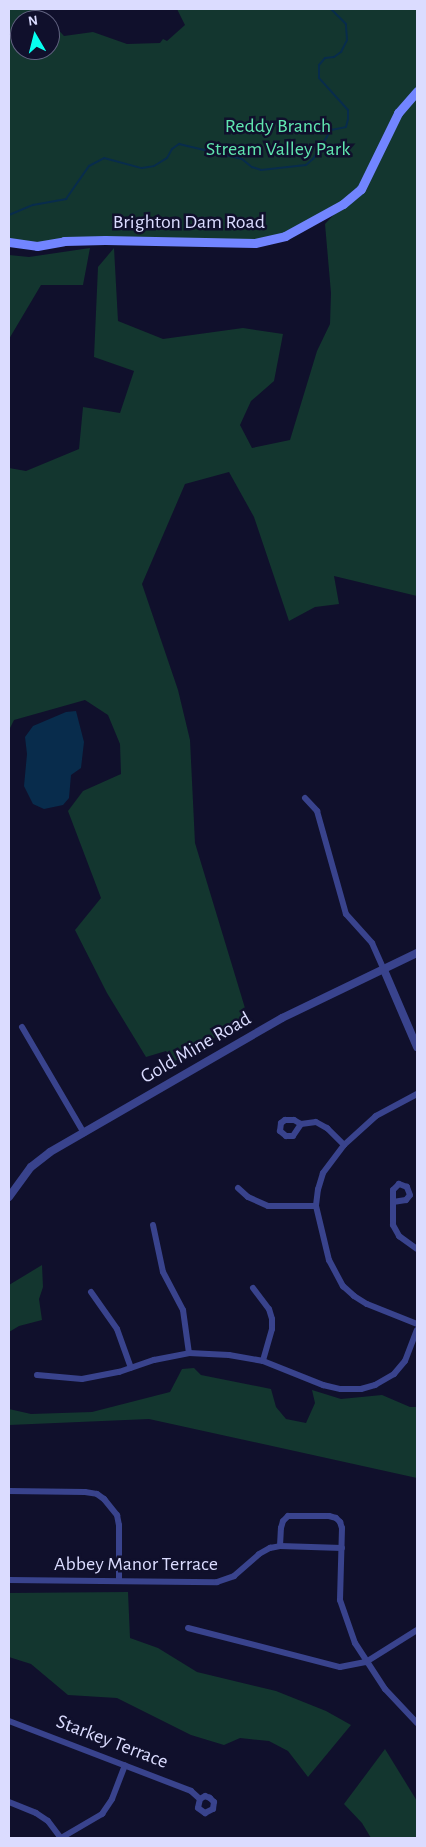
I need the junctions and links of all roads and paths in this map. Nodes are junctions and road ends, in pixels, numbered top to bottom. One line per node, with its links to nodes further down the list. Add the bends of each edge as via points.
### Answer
1 (417, 91): 2 (main road, Brighton Dam Road, via 398,113 360,189 343,204 285,236 255,244 104,240 64,241 37,246)
2 (9, 242)
3 (305, 798): 5 (street, via 317,811 346,914 372,942)
4 (417, 953): 5 (street, Gold Mine Road)
5 (384, 970): 7 (street); 10 (street, Gold Mine Road, via 269,1025)
6 (22, 1027): 10 (street)
7 (417, 1047)
8 (417, 1094): 11 (street, via 376,1116)
9 (301, 1124): 11 (street, via 316,1122)
10 (84, 1132): 13 (street, Gold Mine Road, via 37,1161)
11 (344, 1145): 15 (street, via 323,1173)
12 (238, 1188): 15 (street, via 248,1197 268,1206)
13 (9, 1197)
14 (393, 1202): 17 (street, via 392,1225 399,1236)
15 (316, 1206): 20 (street, via 329,1260 343,1286 367,1304)
16 (154, 1225): 22 (street, via 163,1272 184,1310)
17 (417, 1248)
18 (253, 1288): 23 (street, via 269,1308 272,1319)
19 (91, 1292): 24 (street, via 117,1329)
20 (417, 1324)
21 (417, 1330): 23 (street, via 405,1361 394,1374 362,1389 323,1385)
22 (189, 1353): 23 (street); 24 (street)
23 (263, 1361)
24 (131, 1368): 25 (street, via 82,1379)
25 (37, 1375)
26 (9, 1492): 30 (street, via 85,1492 104,1499 111,1505 119,1524)
27 (280, 1546): 28 (street, Abbey Manor Terrace); 28 (street, via 283,1521 296,1515 336,1518 342,1528); 30 (street, Abbey Manor Terrace, via 259,1554 226,1581)
28 (342, 1548): 33 (street, via 342,1608 355,1644)
29 (9, 1580): 30 (street, Abbey Manor Terrace)
30 (119, 1580)
31 (188, 1628): 33 (street, via 340,1667)
32 (417, 1630): 33 (street)
33 (366, 1662): 35 (street, via 385,1689)
34 (9, 1720): 36 (street, Starkey Terrace)
35 (417, 1723)
36 (125, 1764): 37 (street, Starkey Terrace, via 191,1791); 39 (street, via 112,1799 102,1814)
37 (200, 1799)
38 (9, 1802): 39 (street, via 42,1817)
39 (61, 1838)

